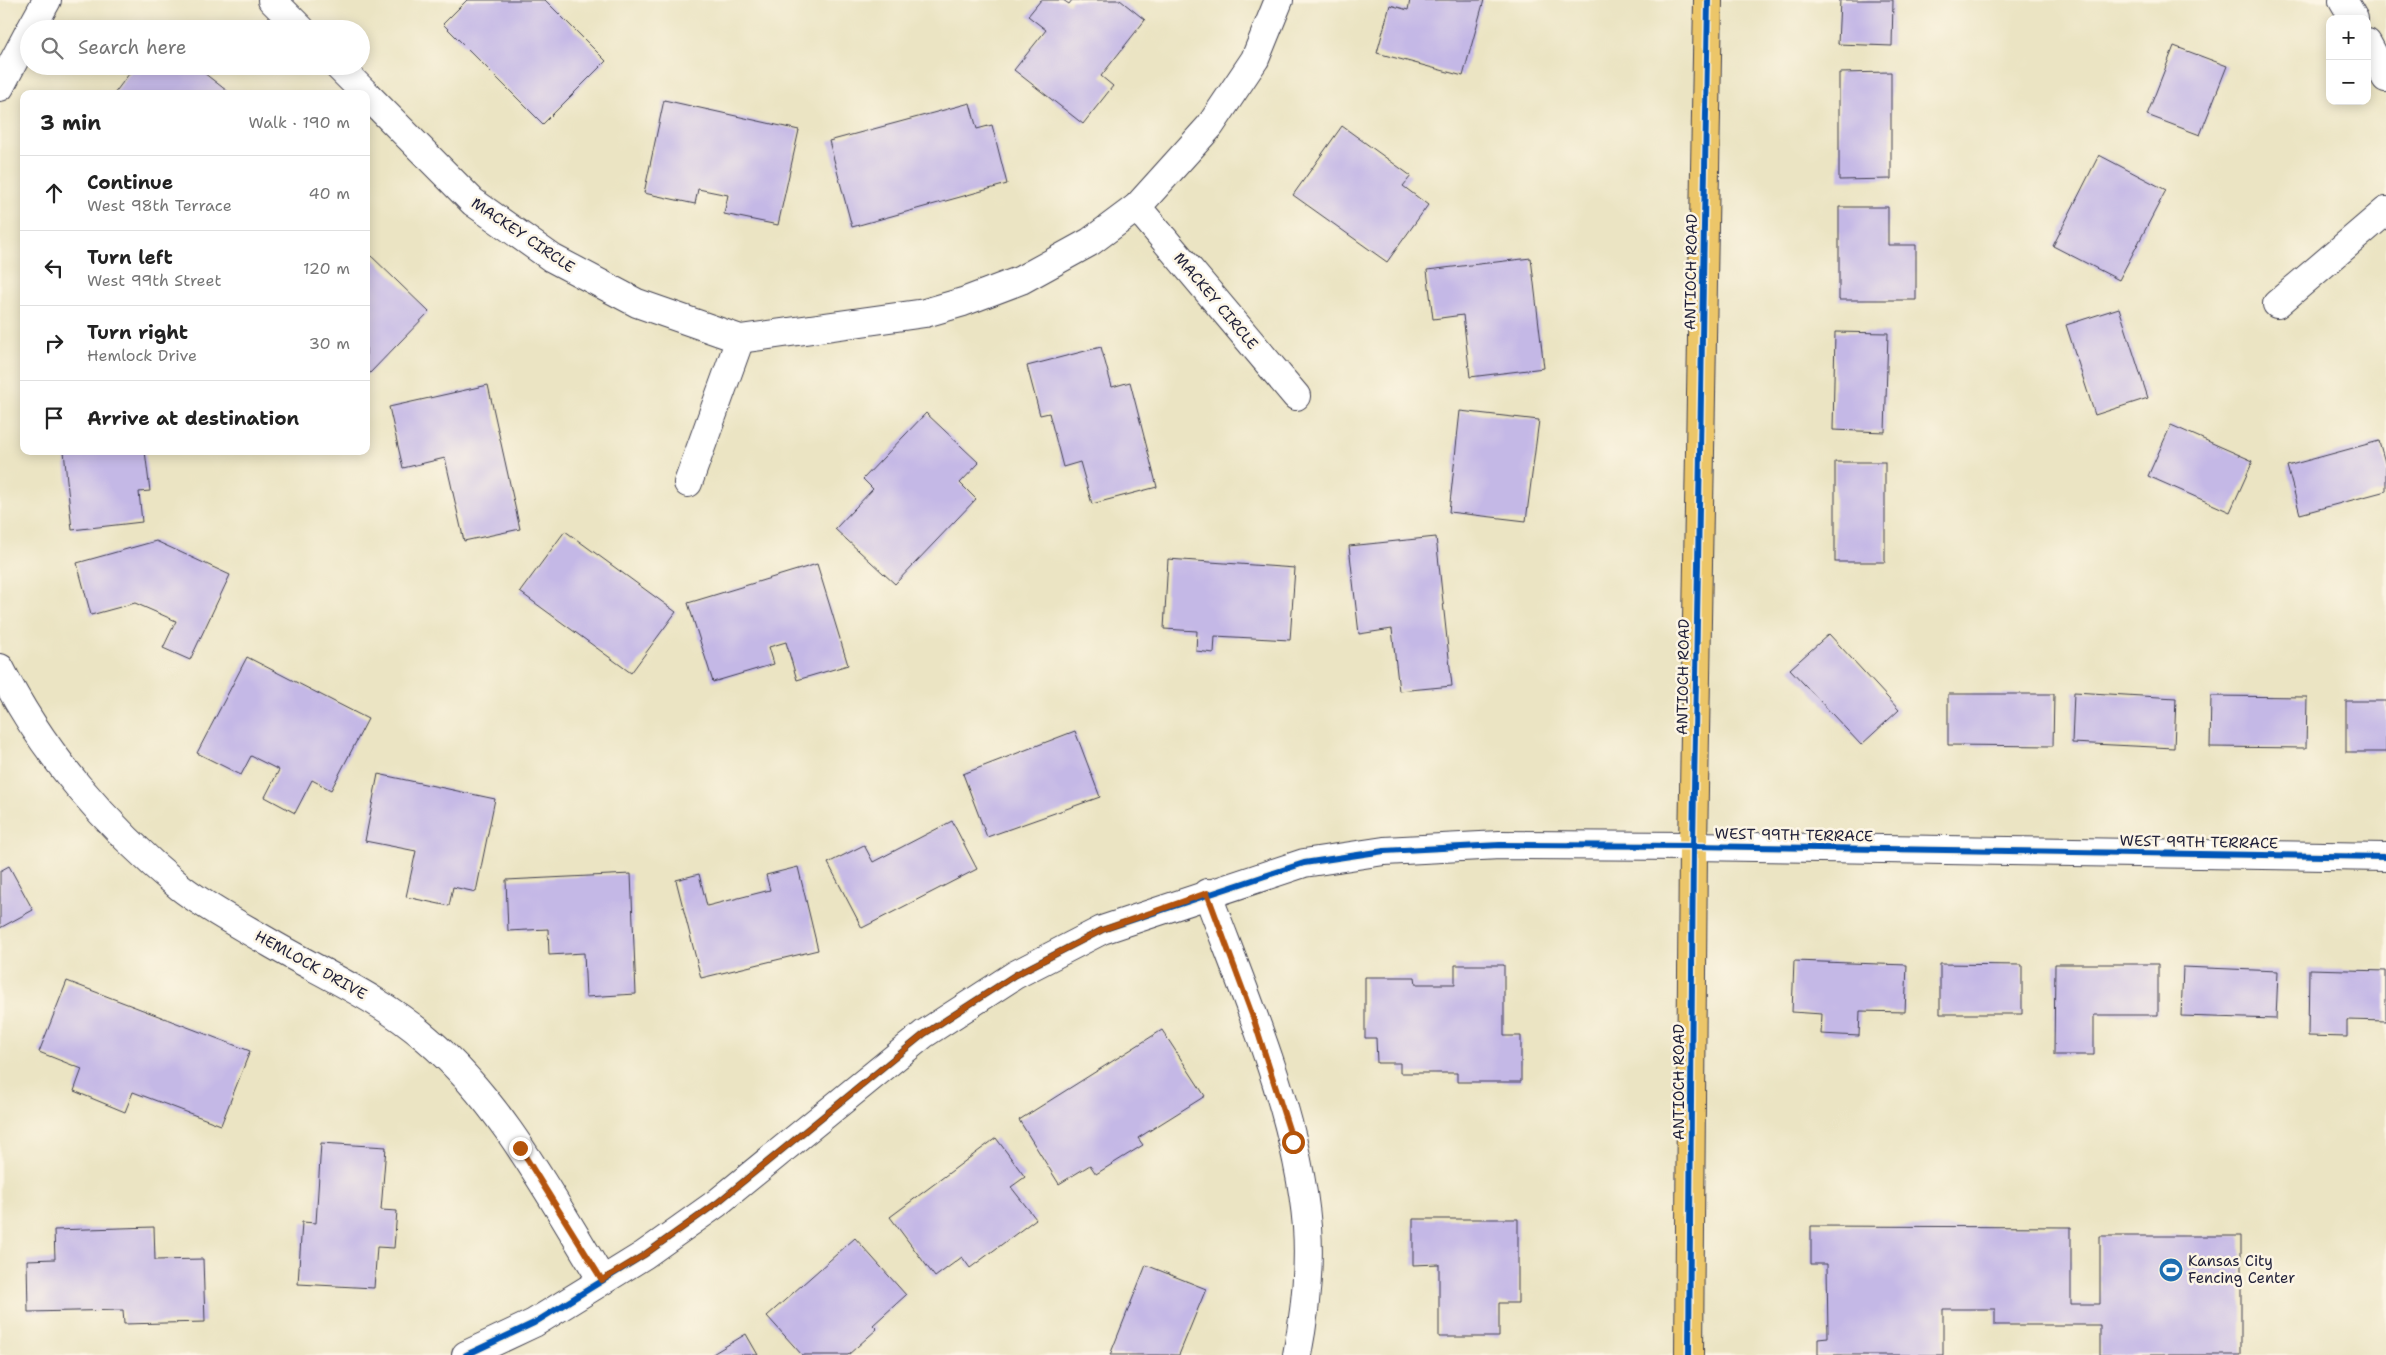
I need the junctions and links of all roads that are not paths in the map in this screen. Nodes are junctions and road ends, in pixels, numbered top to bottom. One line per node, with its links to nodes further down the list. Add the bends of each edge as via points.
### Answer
1 (47, 0): 7 (street)
2 (272, 0): 8 (street)
3 (1279, 0): 16 (street, MACKEY CIRCLE, via 1255,59 1210,126)
4 (1708, 0): 23 (main road, ANTIOCH ROAD)
5 (2344, 0): 6 (street)
6 (2352, 15)
7 (36, 20)
8 (292, 20)
9 (20, 49): 13 (street)
10 (2371, 51): 12 (street)
11 (347, 75): 14 (street, MACKEY CIRCLE)
12 (2386, 78)
13 (0, 87)
14 (362, 90)
15 (370, 98): 19 (street, MACKEY CIRCLE, via 473,202 552,258 637,304)
16 (1137, 207): 19 (street, MACKEY CIRCLE, via 1090,242 1021,280 963,302 925,313); 20 (street, MACKEY CIRCLE)
17 (2386, 210): 18 (street)
18 (2277, 304)
19 (740, 339): 21 (street)
20 (1296, 396)
21 (688, 483)
22 (0, 668): 26 (street, HEMLOCK DRIVE, via 20,708 50,750 116,828 182,888 270,943 376,1001 427,1038 462,1072 520,1148)
23 (1693, 846): 24 (street, WEST 99TH TERRACE); 25 (street, WEST 99TH TERRACE, via 1500,845 1384,850 1304,863); 29 (main road, ANTIOCH ROAD)
24 (2386, 857)
25 (1207, 893): 26 (street, WEST 99TH TERRACE, via 1102,930 1015,975 924,1034 717,1203 644,1255); 28 (street, via 1254,1020 1293,1142 1307,1227 1306,1310)
26 (602, 1280): 27 (street, WEST 99TH TERRACE, via 534,1323)
27 (466, 1355)
28 (1298, 1355)
29 (1689, 1355)

